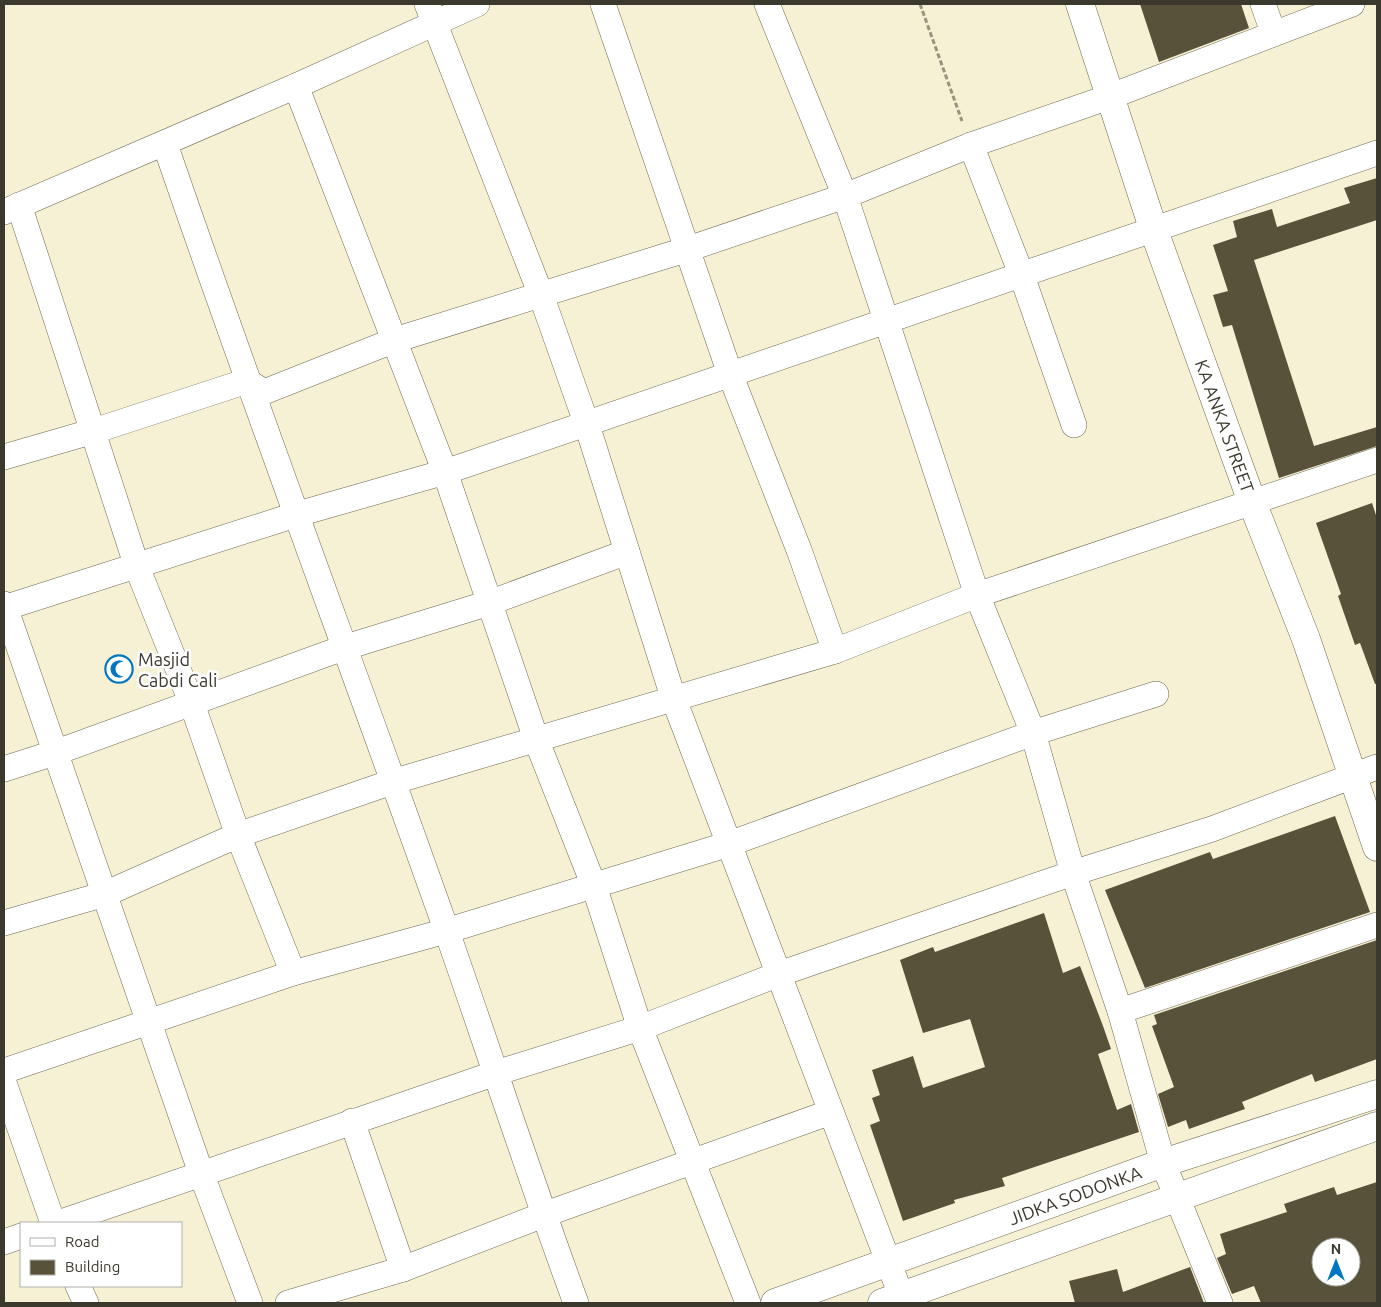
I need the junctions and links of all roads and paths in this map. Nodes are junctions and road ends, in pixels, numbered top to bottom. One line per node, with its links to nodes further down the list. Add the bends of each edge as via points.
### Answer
1 (477, 4): 8 (street)
2 (603, 4): 18 (street)
3 (767, 4): 15 (street)
4 (920, 4): 13 (path)
5 (1080, 4): 11 (main road, KA ANKA STREET)
6 (1263, 4): 9 (street)
7 (1352, 4): 9 (street)
8 (431, 13): 10 (street); 20 (street)
9 (1274, 32): 11 (street)
10 (296, 86): 12 (street); 22 (street)
11 (1110, 97): 13 (street); 17 (main road, KA ANKA STREET)
12 (165, 144): 16 (street); 24 (street)
13 (971, 145): 15 (street); 19 (street)
14 (1377, 153): 17 (street)
15 (845, 196): 18 (street); 21 (street)
16 (11, 209): 27 (street)
17 (1154, 228): 19 (street); 31 (main road, KA ANKA STREET)
18 (688, 249): 20 (street); 23 (street)
19 (1022, 276): 21 (street); 26 (street)
20 (541, 295): 22 (street); 25 (street)
21 (884, 321): 23 (street); 35 (street)
22 (396, 340): 24 (street, via 264,392); 30 (street)
23 (730, 374): 25 (street); 39 (street)
24 (246, 381): 27 (street); 32 (street)
25 (587, 425): 30 (street); 33 (street)
26 (1074, 425)
27 (94, 431): 28 (street); 34 (street)
28 (4, 457)
29 (1377, 460): 31 (street)
30 (445, 472): 32 (street); 36 (street)
31 (1252, 502): 35 (street); 47 (main road, KA ANKA STREET, via 1306,639)
32 (298, 514): 34 (street); 38 (street)
33 (627, 552): 36 (street); 41 (street)
34 (137, 567): 37 (street); 42 (street)
35 (976, 595): 39 (street); 43 (street)
36 (489, 603): 38 (street); 44 (street)
37 (4, 606): 45 (street)
38 (344, 648): 42 (street); 48 (street)
39 (835, 651): 41 (street)
40 (1156, 694): 43 (street)
41 (673, 697): 44 (street); 50 (street)
42 (192, 704): 45 (street); 49 (street)
43 (1033, 733): 50 (street); 52 (street)
44 (536, 739): 48 (street); 53 (street)
45 (57, 752): 46 (street); 54 (street)
46 (4, 769)
47 (1365, 771): 51 (main road, KA ANKA STREET); 52 (street, via 1212,829)
48 (392, 782): 49 (street); 57 (street)
49 (238, 835): 54 (street); 58 (street)
50 (729, 844): 53 (street); 59 (street)
51 (1377, 846)
52 (1073, 873): 59 (street); 60 (street)
53 (594, 886): 57 (street); 62 (street)
54 (105, 894): 55 (street); 61 (street)
55 (4, 923)
56 (1377, 925): 60 (street)
57 (446, 931): 58 (street); 64 (street)
58 (293, 973): 61 (street)
59 (779, 974): 62 (street); 67 (street)
60 (1120, 1012): 71 (street)
61 (149, 1021): 63 (street); 72 (street)
62 (640, 1028): 64 (street); 70 (street)
63 (4, 1071)
64 (496, 1073): 68 (street); 74 (street)
65 (4, 1083): 75 (street)
66 (1377, 1094): 71 (main road, JIDKA SODONKA)
67 (831, 1112): 70 (street); 79 (street)
68 (352, 1122): 72 (street); 80 (street)
69 (1377, 1126): 73 (main road, JIDKA SODONKA)
70 (693, 1161): 74 (street); 87 (street)
71 (1163, 1164): 73 (street); 79 (main road, JIDKA SODONKA)
72 (201, 1173): 76 (street); 84 (street)
73 (1177, 1197): 82 (main road, JIDKA SODONKA); 89 (street)
74 (543, 1215): 80 (street); 86 (street)
75 (53, 1222)
76 (61, 1222)
77 (20, 1236): 78 (street)
78 (4, 1242)
79 (889, 1261): 82 (street); 88 (main road, JIDKA SODONKA)
80 (403, 1269): 85 (street)
81 (78, 1287): 83 (street)
82 (896, 1301)
83 (86, 1303)
84 (250, 1303)
85 (288, 1303)
86 (576, 1303)
87 (748, 1303)
88 (776, 1303)
89 (1220, 1303)

